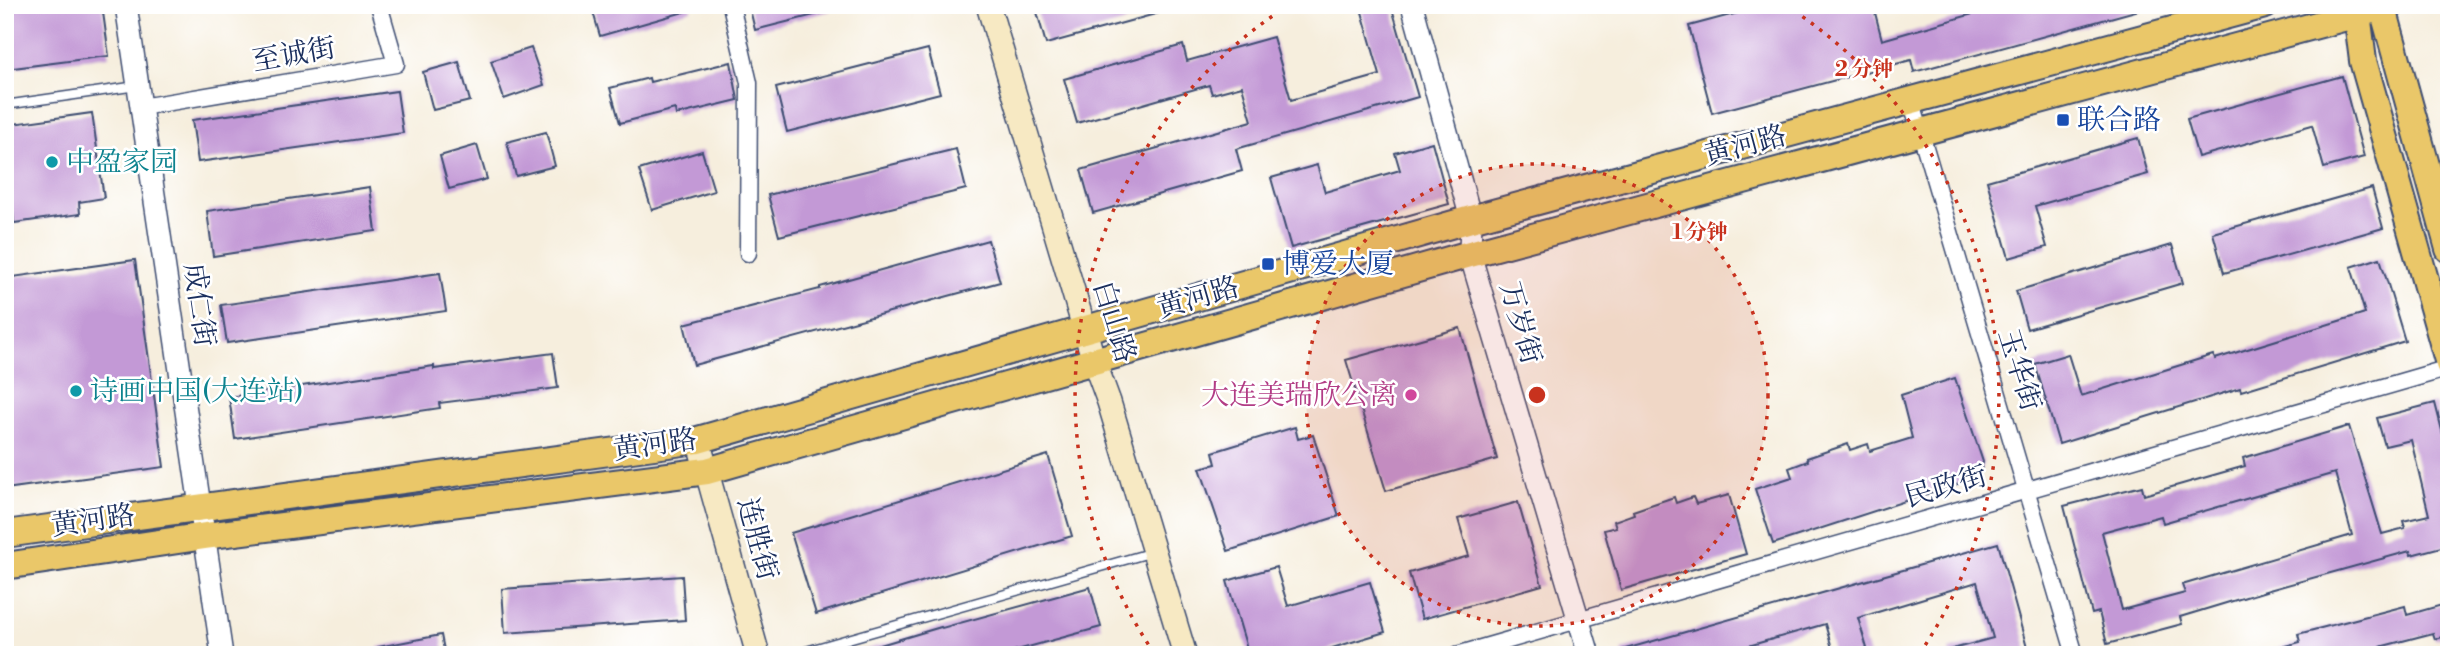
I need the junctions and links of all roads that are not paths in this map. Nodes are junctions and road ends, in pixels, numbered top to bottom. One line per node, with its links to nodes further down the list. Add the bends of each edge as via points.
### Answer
1 (126, 5): 8 (street, 成仁街)
2 (379, 5): 11 (street, 至诚街, via 396,64)
3 (730, 5): 15 (street, via 749,83)
4 (989, 5): 17 (main road, 白山路)
5 (1412, 5): 13 (street, 万岁街)
6 (2264, 5): 9 (main road, 黄河路)
7 (2374, 8): 12 (main road, 黄河路); 14 (main road); 19 (main road, via 2363,61)
8 (138, 85): 10 (lane); 11 (street, 成仁街)
9 (1911, 100): 12 (street, 玉华街); 13 (main road, 黄河路)
10 (5, 105)
11 (141, 107): 23 (street, 成仁街)
12 (1920, 131): 16 (main road, 黄河路); 22 (street, 玉华街)
13 (1471, 219): 16 (street, 万岁街); 17 (main road, 黄河路)
14 (2449, 248)
15 (748, 253)
16 (1470, 254): 18 (main road, 黄河路); 28 (street, 万岁街)
17 (1085, 331): 18 (main road, 白山路); 20 (main road, 黄河路)
18 (1094, 361): 21 (main road, 黄河路); 26 (main road, 白山路)
19 (2449, 366): 22 (street, 民政街)
20 (698, 440): 21 (main road, 连胜街); 23 (main road, 黄河路)
21 (707, 471): 25 (main road, 黄河路); 30 (main road, 连胜街)
22 (2028, 490): 28 (street, 民政街); 35 (street, 玉华街)
23 (201, 507): 24 (main road, 黄河路); 25 (street, 成仁街)
24 (5, 534)
25 (205, 536): 27 (main road, 黄河路); 29 (street, 成仁街)
26 (1154, 551): 31 (lane); 32 (main road, 白山路)
27 (5, 566)
28 (1578, 620): 33 (street, 民政街); 34 (street, 万岁街)
29 (222, 655)
30 (758, 655)
31 (792, 655)
32 (1185, 655)
33 (1457, 655)
34 (1589, 655)
35 (2076, 655)

